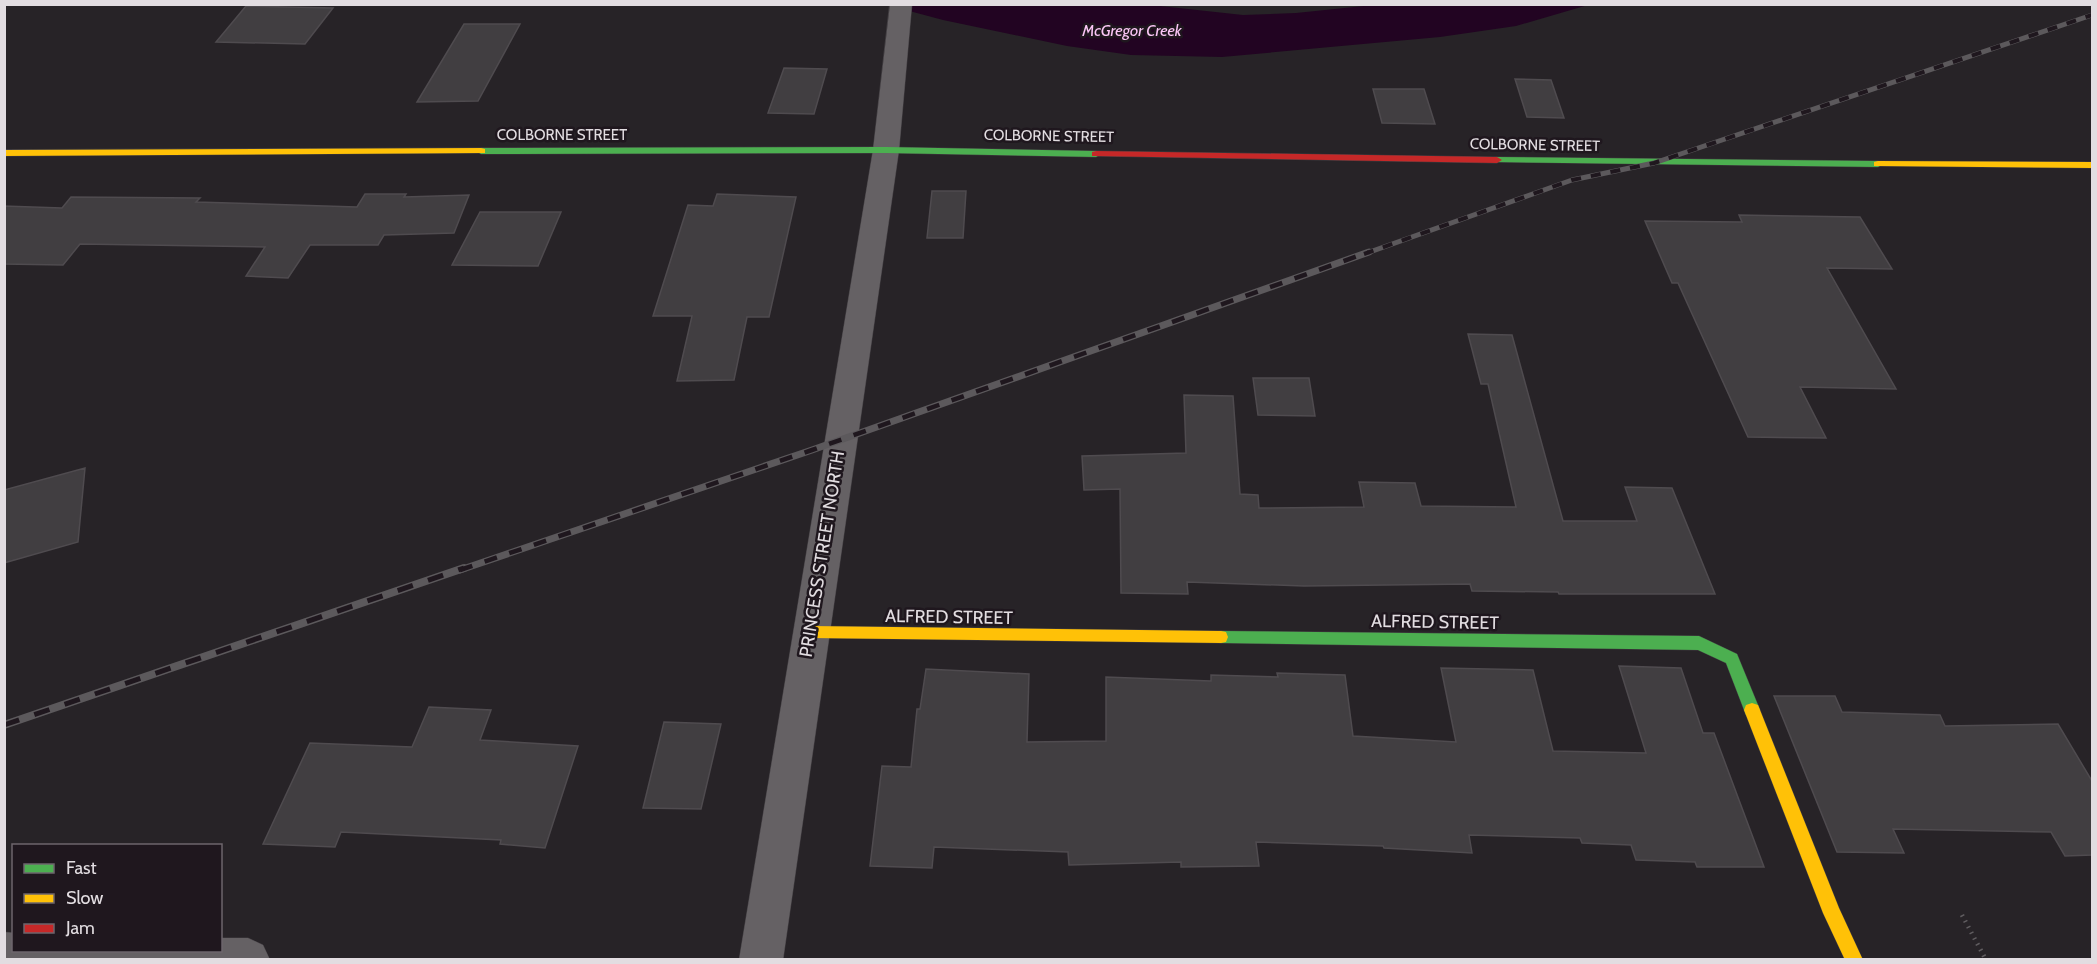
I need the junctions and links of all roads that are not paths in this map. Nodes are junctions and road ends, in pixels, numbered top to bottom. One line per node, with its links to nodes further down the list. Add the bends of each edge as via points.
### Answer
1 (900, 12): 2 (street, PRINCESS STREET NORTH)
2 (886, 150): 3 (street, COLBORNE STREET); 4 (street, COLBORNE STREET, via 1654,163); 5 (street, PRINCESS STREET NORTH)
3 (4, 153)
4 (2092, 165)
5 (810, 632): 8 (street, PRINCESS STREET NORTH); 9 (street, ALFRED STREET, via 1699,643 1731,658)
6 (4, 954): 7 (street)
7 (248, 960)
8 (761, 960)
9 (1854, 960)

